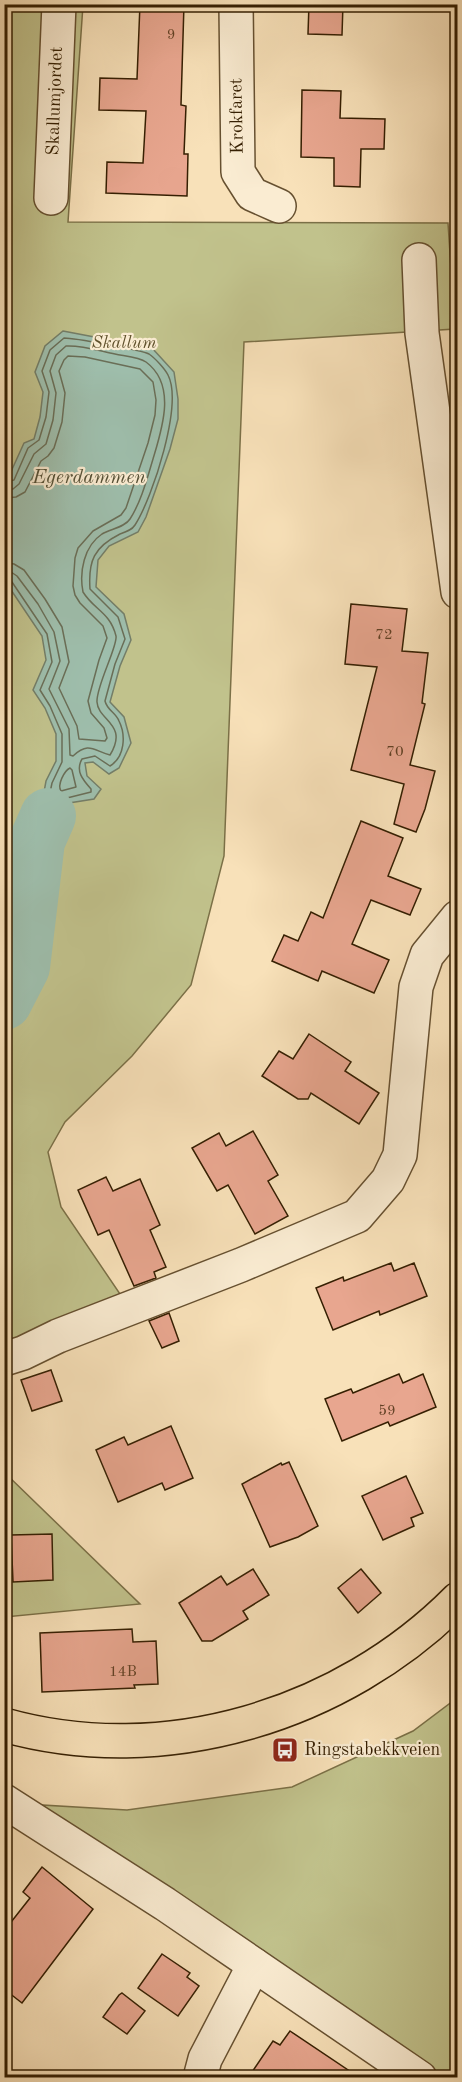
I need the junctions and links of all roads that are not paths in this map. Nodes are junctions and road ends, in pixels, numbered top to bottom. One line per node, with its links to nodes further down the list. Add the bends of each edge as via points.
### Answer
1 (59, 4): 3 (street, Skallumjordet)
2 (236, 4): 4 (street, Krokfaret, via 238,172 252,194)
3 (51, 198)
4 (279, 206)
5 (419, 260): 6 (street, via 422,333)
6 (458, 592)
7 (458, 918): 8 (street, via 428,955 416,987 400,1155 388,1180 357,1216)
8 (4, 1359)
9 (458, 1599): 10 (main road, via 369,1670 327,1694 236,1726 148,1740 106,1740 28,1732)
10 (4, 1725)
11 (4, 1801): 12 (street)
12 (254, 1965): 13 (street, via 205,2059); 14 (street)
13 (200, 2078)
14 (420, 2078)

